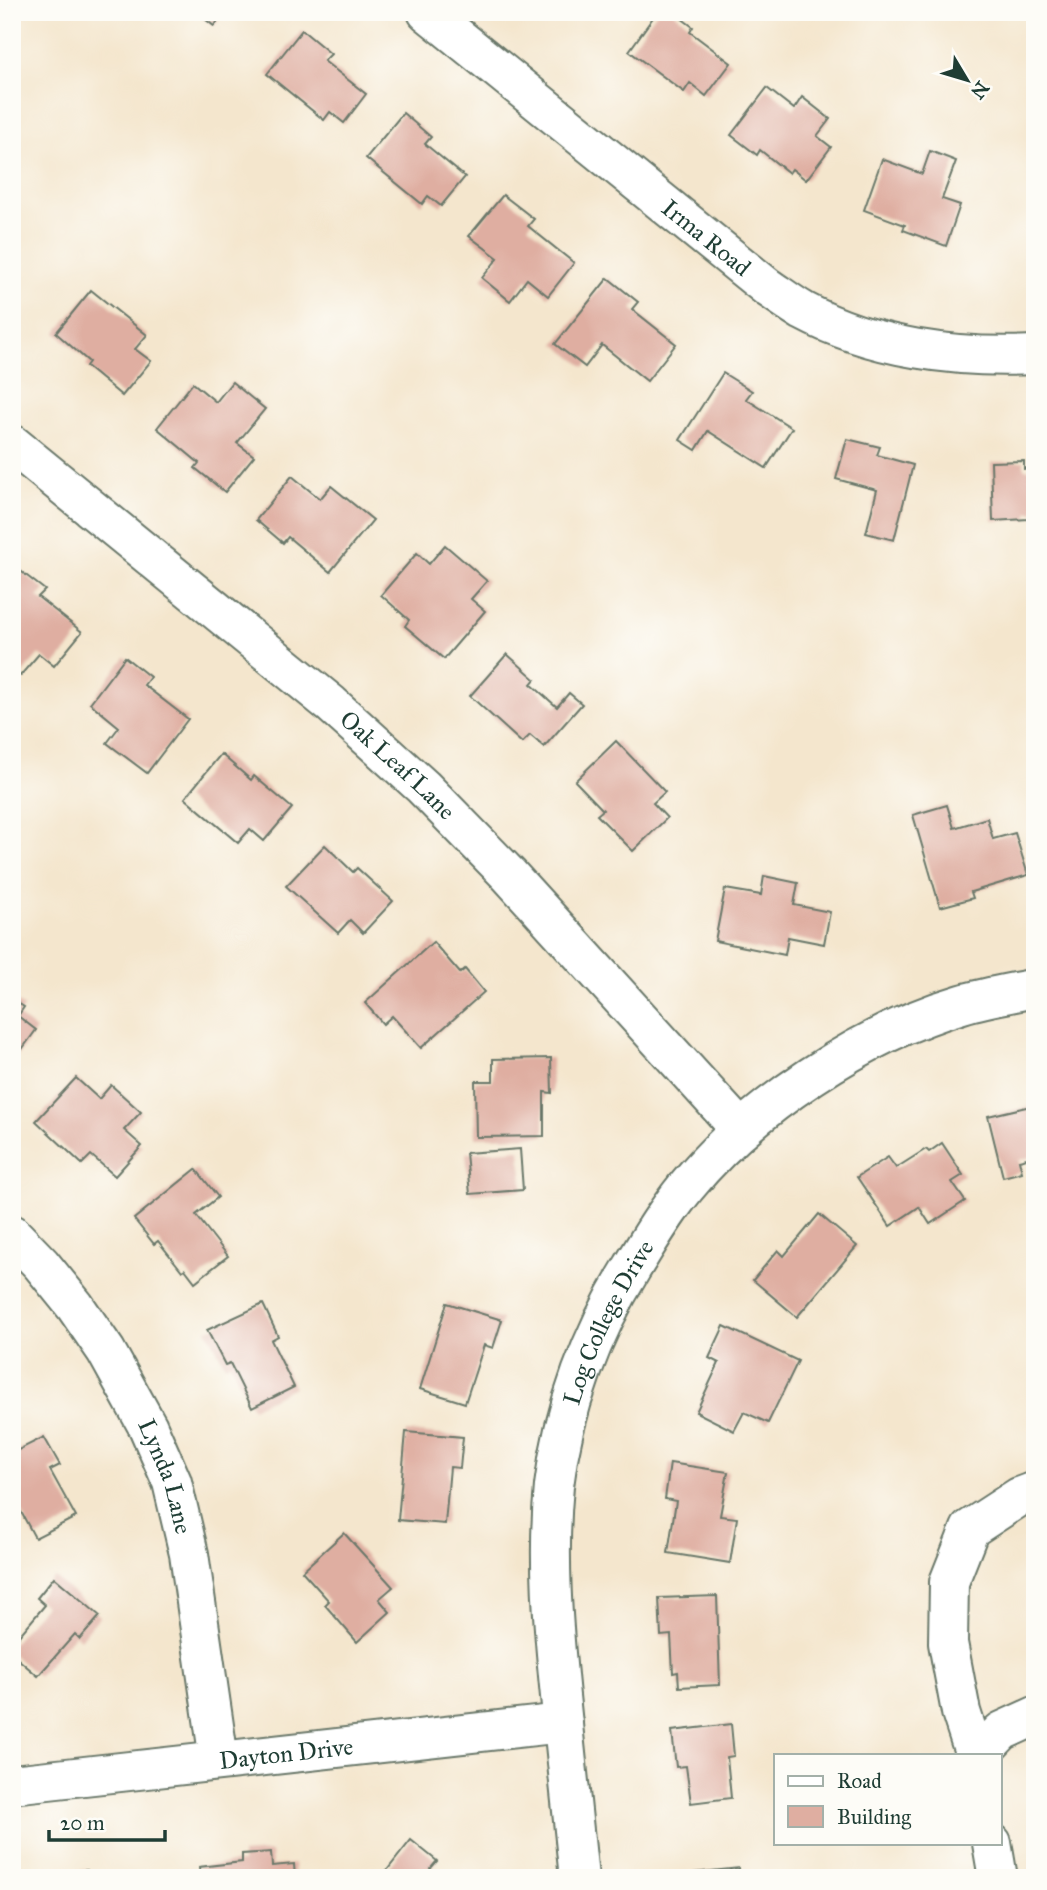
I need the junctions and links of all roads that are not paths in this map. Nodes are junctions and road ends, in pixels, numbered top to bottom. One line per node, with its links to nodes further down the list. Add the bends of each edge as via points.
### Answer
1 (427, 12): 2 (street, Irma Road, via 767,287 804,311 864,337 940,353)
2 (1035, 355)
3 (12, 444): 5 (street, Oak Leaf Lane, via 331,704 423,787)
4 (1035, 988): 5 (street, Log College Drive, via 960,1005 888,1033 820,1071)
5 (741, 1130): 9 (street, Log College Drive, via 660,1221 601,1325 568,1413 555,1484 550,1555)
6 (12, 1234): 12 (street, Lynda Lane, via 58,1285 106,1351 172,1482 189,1554)
7 (1035, 1491): 10 (street, via 970,1529 949,1581 948,1643 961,1712)
8 (1035, 1716): 11 (street, via 1002,1731)
9 (563, 1723): 12 (street, Dayton Drive); 15 (street, Log College Drive)
10 (977, 1754)
11 (978, 1754)
12 (219, 1760): 13 (street, Dayton Drive)
13 (12, 1783)
14 (992, 1844): 16 (street)
15 (579, 1878)
16 (999, 1878)

